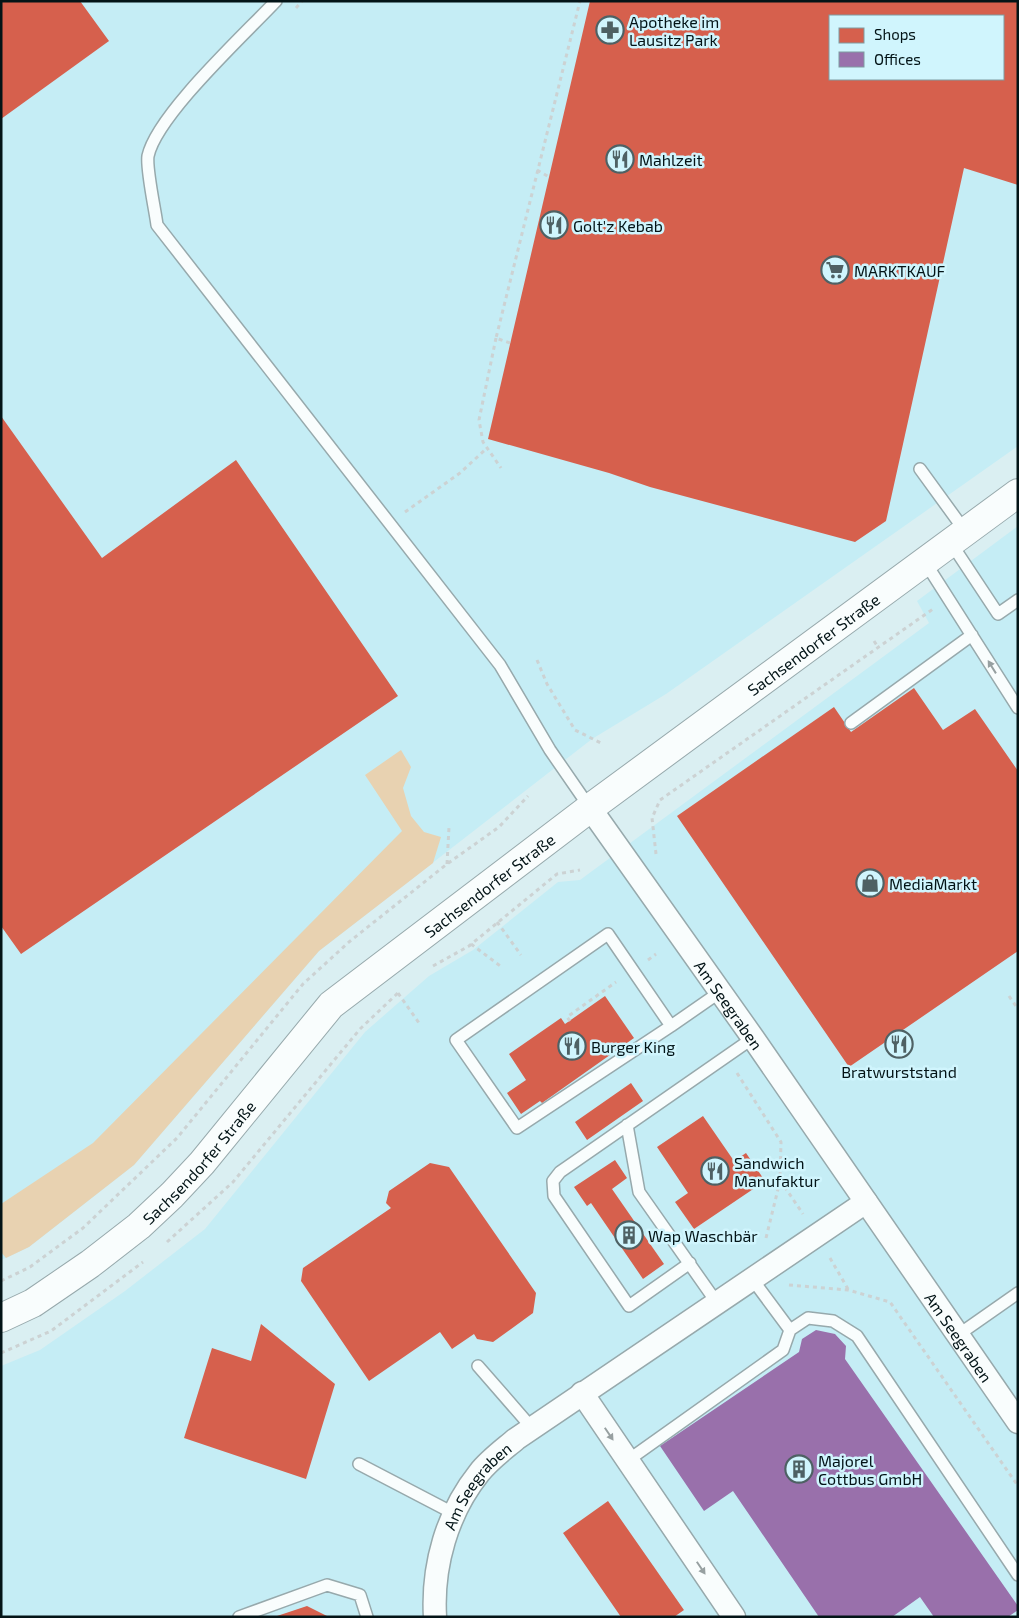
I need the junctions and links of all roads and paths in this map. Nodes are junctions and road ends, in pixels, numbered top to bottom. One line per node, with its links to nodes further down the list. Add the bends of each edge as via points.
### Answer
1 (276, 1): 13 (lane, via 159,130 148,158 157,224)
2 (302, 1): 4 (path)
3 (580, 1): 5 (path)
4 (289, 14)
5 (537, 170): 6 (path); 7 (path)
6 (549, 177)
7 (496, 338): 8 (path); 9 (path, via 479,420)
8 (510, 343)
9 (487, 448): 10 (path); 13 (path, via 460,472)
10 (501, 468)
11 (920, 469): 14 (lane)
12 (1018, 493): 14 (main road, Sachsendorfer Straße)
13 (389, 522): 25 (lane, via 500,665 550,750)
14 (958, 536): 15 (main road, Sachsendorfer Straße); 17 (lane, via 998,614)
15 (924, 561): 16 (lane); 25 (main road, Sachsendorfer Straße)
16 (948, 598): 18 (lane); 20 (path)
17 (1018, 600)
18 (972, 635): 22 (lane, one-way to 18); 23 (lane)
19 (874, 641): 20 (path)
20 (878, 647): 26 (path, via 660,800)
21 (537, 660): 24 (path, via 547,684 575,730)
22 (1018, 708)
23 (851, 723)
24 (601, 743)
25 (590, 808): 38 (street, Am Seegraben); 60 (main road, Sachsendorfer Straße, via 331,1005 202,1164 139,1226 33,1302)
26 (652, 818)
27 (449, 827): 28 (path)
28 (447, 864)
29 (580, 870): 30 (path, via 557,874)
30 (497, 922): 31 (path); 33 (path)
31 (471, 944): 34 (path); 35 (path)
32 (656, 954): 36 (path)
33 (521, 955)
34 (503, 968)
35 (427, 969)
36 (634, 970): 42 (path, via 567,1017); 44 (lane); 44 (lane, via 608,934 456,1040 516,1128)
37 (405, 987): 39 (path)
38 (720, 992): 44 (lane); 45 (street, Am Seegraben)
39 (398, 993): 43 (path); 52 (path, via 360,1029 233,1182)
40 (1009, 996): 41 (path)
41 (1018, 1009)
42 (570, 1021)
43 (420, 1023)
44 (671, 1026)
45 (753, 1038): 46 (lane); 49 (street, Am Seegraben)
46 (726, 1057): 47 (lane); 48 (path, via 781,1142)
47 (627, 1125): 54 (lane, via 639,1192); 54 (lane, via 560,1172 553,1181 554,1196 629,1306)
48 (780, 1180): 50 (path); 51 (path)
49 (866, 1202): 50 (street, Am Seegraben); 62 (street, Am Seegraben)
50 (818, 1237): 55 (street, Am Seegraben); 56 (path)
51 (764, 1242)
52 (165, 1244)
53 (151, 1256): 63 (path, via 51,1331)
54 (690, 1263): 59 (lane)
55 (753, 1280): 58 (lane); 59 (street, Am Seegraben)
56 (848, 1290): 58 (path, via 787,1285); 70 (path, via 890,1302)
57 (1018, 1293): 62 (lane)
58 (767, 1299): 61 (lane)
59 (717, 1304): 65 (street, Am Seegraben)
60 (1, 1318)
61 (790, 1330): 68 (lane, via 784,1350); 72 (lane, via 808,1318 833,1321 857,1336)
62 (958, 1335): 66 (street, Am Seegraben)
63 (1, 1353)
64 (478, 1366): 67 (lane)
65 (582, 1393): 67 (street, Am Seegraben); 68 (street, one-way to 68)
66 (1018, 1422)
67 (532, 1428): 71 (street, Am Seegraben, via 479,1472)
68 (628, 1461): 76 (street, one-way to 76)
69 (359, 1464): 71 (lane)
70 (1018, 1486)
71 (453, 1513): 75 (street, Am Seegraben, via 441,1551)
72 (1018, 1575)
73 (239, 1617): 74 (lane, via 326,1585 360,1595)
74 (367, 1617)
75 (435, 1617)
76 (734, 1617)

